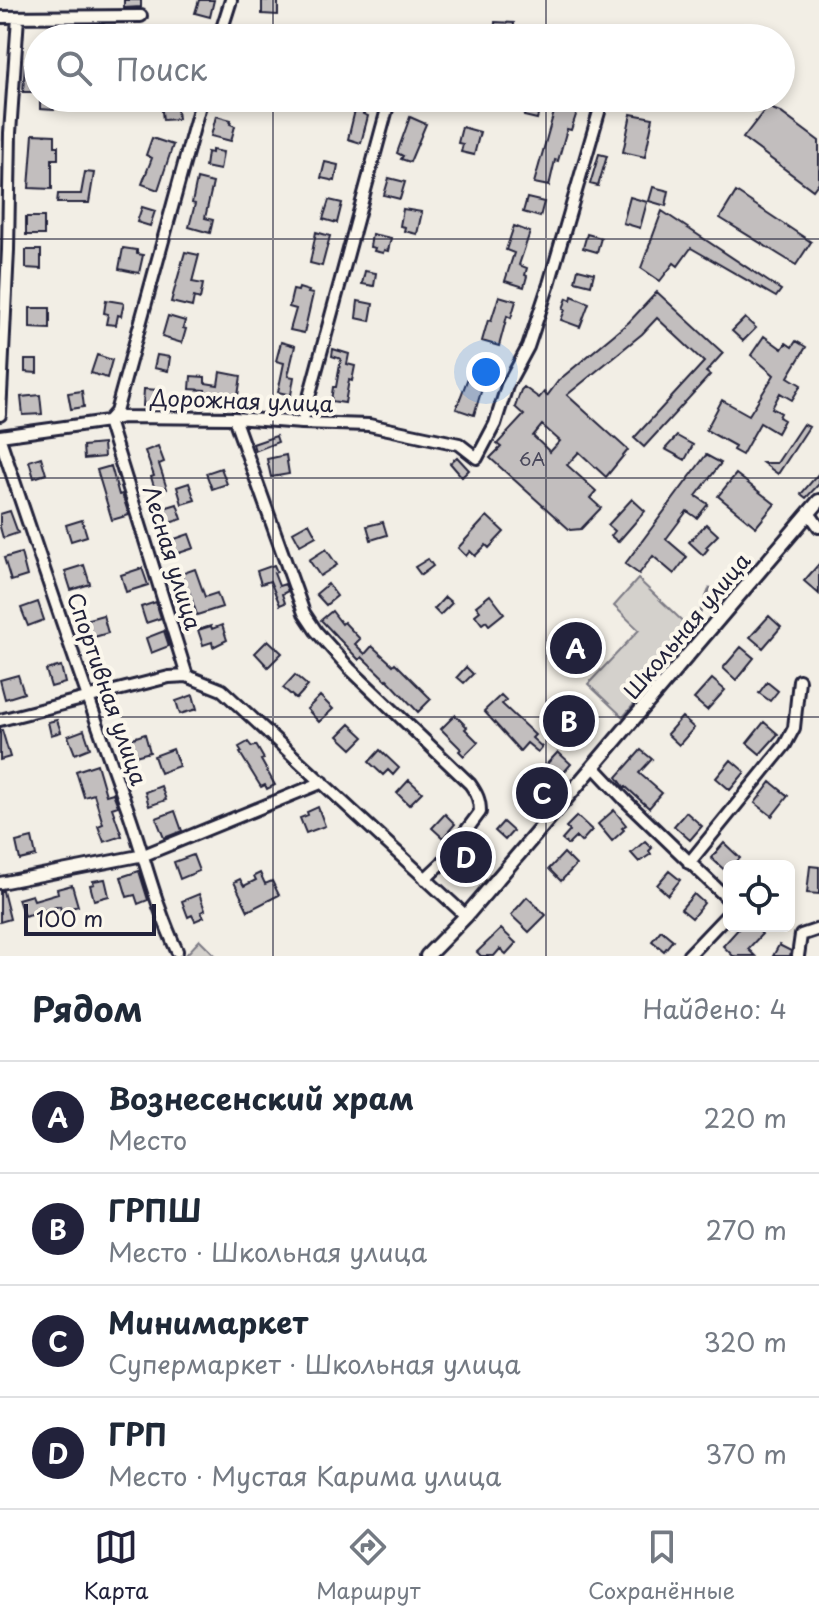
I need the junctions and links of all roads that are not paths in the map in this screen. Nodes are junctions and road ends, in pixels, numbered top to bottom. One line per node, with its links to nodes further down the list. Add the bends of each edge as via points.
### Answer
1 (231, 0): 5 (street)
2 (141, 16): 4 (street)
3 (0, 17): 4 (street)
4 (18, 17): 9 (street)
5 (223, 24)
6 (198, 112): 12 (street, via 116,412)
7 (386, 112): 13 (street)
8 (599, 112): 13 (street, Дорожная улица, via 528,347 477,458 459,444 369,425)
9 (4, 249): 10 (street)
10 (0, 415)
11 (234, 418): 12 (street, Дорожная улица); 13 (street, Дорожная улица); 26 (street, via 304,613 350,669 477,793 480,812)
12 (108, 421): 14 (street, Дорожная улица); 18 (street, Лесная улица)
13 (302, 423)
14 (0, 438): 20 (street, Спортивная улица)
15 (819, 501): 16 (street, Школьная улица)
16 (809, 513): 17 (street); 22 (street, Школьная улица)
17 (819, 527)
18 (187, 676): 20 (street); 23 (street, via 222,690)
19 (799, 680): 25 (street, via 794,728 785,745)
20 (87, 696): 21 (street); 24 (street, Спортивная улица)
21 (0, 720)
22 (594, 767): 25 (street); 29 (street, Школьная улица)
23 (323, 782): 24 (street); 26 (street)
24 (144, 855): 27 (street); 32 (street, Спортивная улица)
25 (689, 863): 28 (street)
26 (425, 879): 29 (street)
27 (0, 883)
28 (723, 894)
29 (466, 916): 33 (street, Школьная улица)
30 (723, 919): 34 (street)
31 (819, 929): 35 (street, via 801,935)
32 (177, 951)
33 (427, 956)
34 (688, 956)
35 (798, 956)

